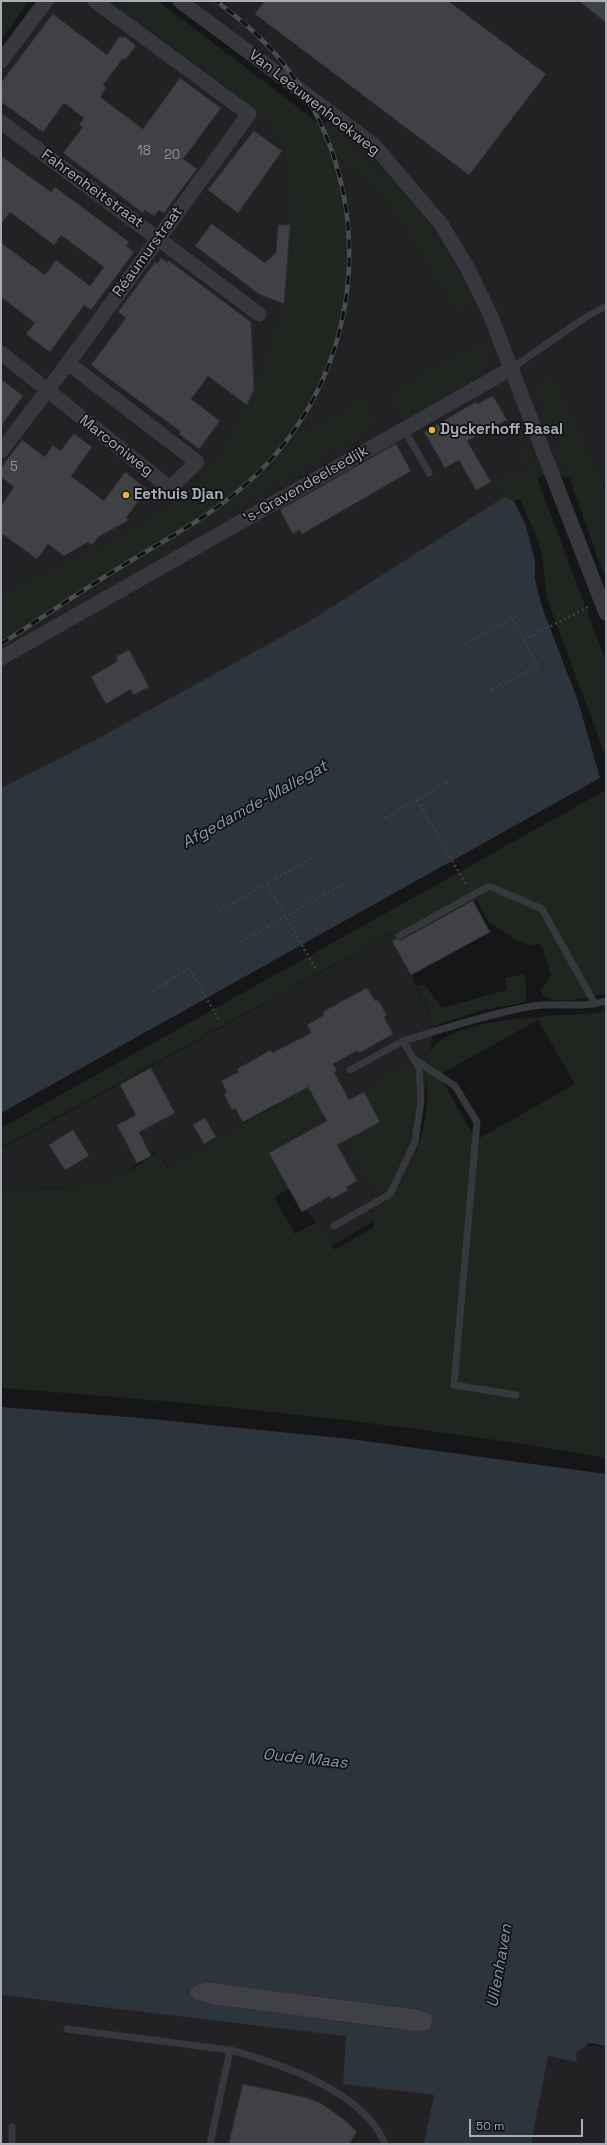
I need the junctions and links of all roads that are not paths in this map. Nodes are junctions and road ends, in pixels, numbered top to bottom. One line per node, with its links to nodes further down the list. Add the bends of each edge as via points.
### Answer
1 (46, 1): 4 (street)
2 (95, 1): 6 (street, Réaumurstraat, via 249,114)
3 (180, 1): 11 (street, Van Leeuwenhoekweg, via 374,145 395,168 441,224 468,269)
4 (4, 52)
5 (1, 122): 6 (street, Fahrenheitstraat)
6 (158, 238): 8 (street, Fahrenheitstraat); 10 (street, Réaumurstraat)
7 (606, 306): 11 (lane, 's-Gravendeelsedijk)
8 (259, 314)
9 (1, 353): 12 (street, Marconiweg)
10 (68, 363): 12 (street, Réaumurstraat); 12 (street, Marconiweg, via 197,462 170,488 61,403)
11 (512, 368): 13 (street, 's-Gravendeelsedijk); 16 (street, Van Leeuwenhoekweg)
12 (47, 389): 14 (street, Réaumurstraat)
13 (404, 429): 15 (lane); 17 (street, 's-Gravendeelsedijk)
14 (1, 451)
15 (429, 473)
16 (606, 614)
17 (1, 658)
18 (399, 936): 20 (lane, via 489,886 542,909)
19 (606, 1001): 20 (lane)
20 (595, 1004): 21 (lane, via 535,1006 480,1018)
21 (403, 1041): 22 (lane); 23 (lane)
22 (413, 1059): 24 (lane, via 419,1068 420,1100 415,1142 390,1194); 25 (lane, via 455,1086 477,1122 454,1385)
23 (350, 1070)
24 (334, 1226)
25 (516, 1395)
26 (67, 2029): 27 (lane)
27 (230, 2050): 30 (lane); 31 (lane, via 272,2063 335,2092 362,2111)
28 (12, 2127): 29 (lane)
29 (12, 2144)
30 (210, 2144)
31 (385, 2144)

